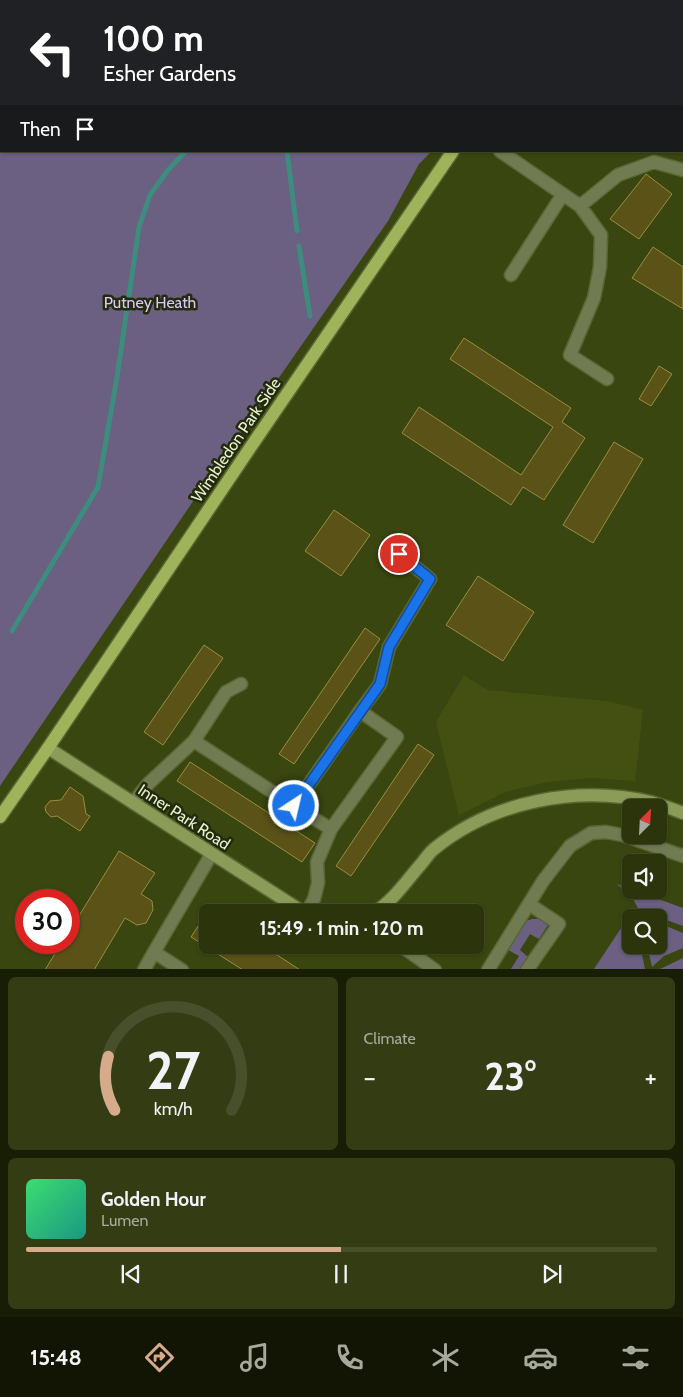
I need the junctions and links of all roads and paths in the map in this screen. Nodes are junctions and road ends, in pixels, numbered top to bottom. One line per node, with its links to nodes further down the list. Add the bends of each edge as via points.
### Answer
1 (452, 152): 12 (main road, Wimbledon Park Side)
2 (501, 152): 4 (street)
3 (683, 170): 5 (street, via 654,162 618,175)
4 (563, 194): 5 (street); 6 (street)
5 (580, 206): 7 (street, via 601,235 600,267 594,298 570,355)
6 (511, 275)
7 (607, 379)
8 (399, 554): 10 (street, via 430,579 389,647 380,684)
9 (240, 684): 11 (street, via 226,692)
10 (360, 711): 14 (street); 17 (street, via 397,736)
11 (194, 741): 13 (street, via 148,784); 14 (street)
12 (48, 748): 13 (street, Inner Park Road); 16 (main road, Wimbledon Park Side)
13 (133, 803): 18 (street, Inner Park Road)
14 (294, 806): 17 (street)
15 (683, 813): 22 (street, via 625,797 569,795 518,806 475,822 434,849)
16 (0, 817)
17 (331, 829): 21 (street, via 317,862 318,882)
18 (212, 855): 20 (street, Inner Park Road); 24 (street)
19 (683, 856): 23 (street, via 622,835 591,833 570,846)
20 (290, 904)
21 (312, 904)
22 (387, 904)
23 (529, 904): 29 (street); 30 (street, via 559,924)
24 (154, 952): 26 (street); 27 (street)
25 (413, 954): 28 (street)
26 (145, 969)
27 (180, 969)
28 (434, 969)
29 (489, 969)
30 (529, 969)

